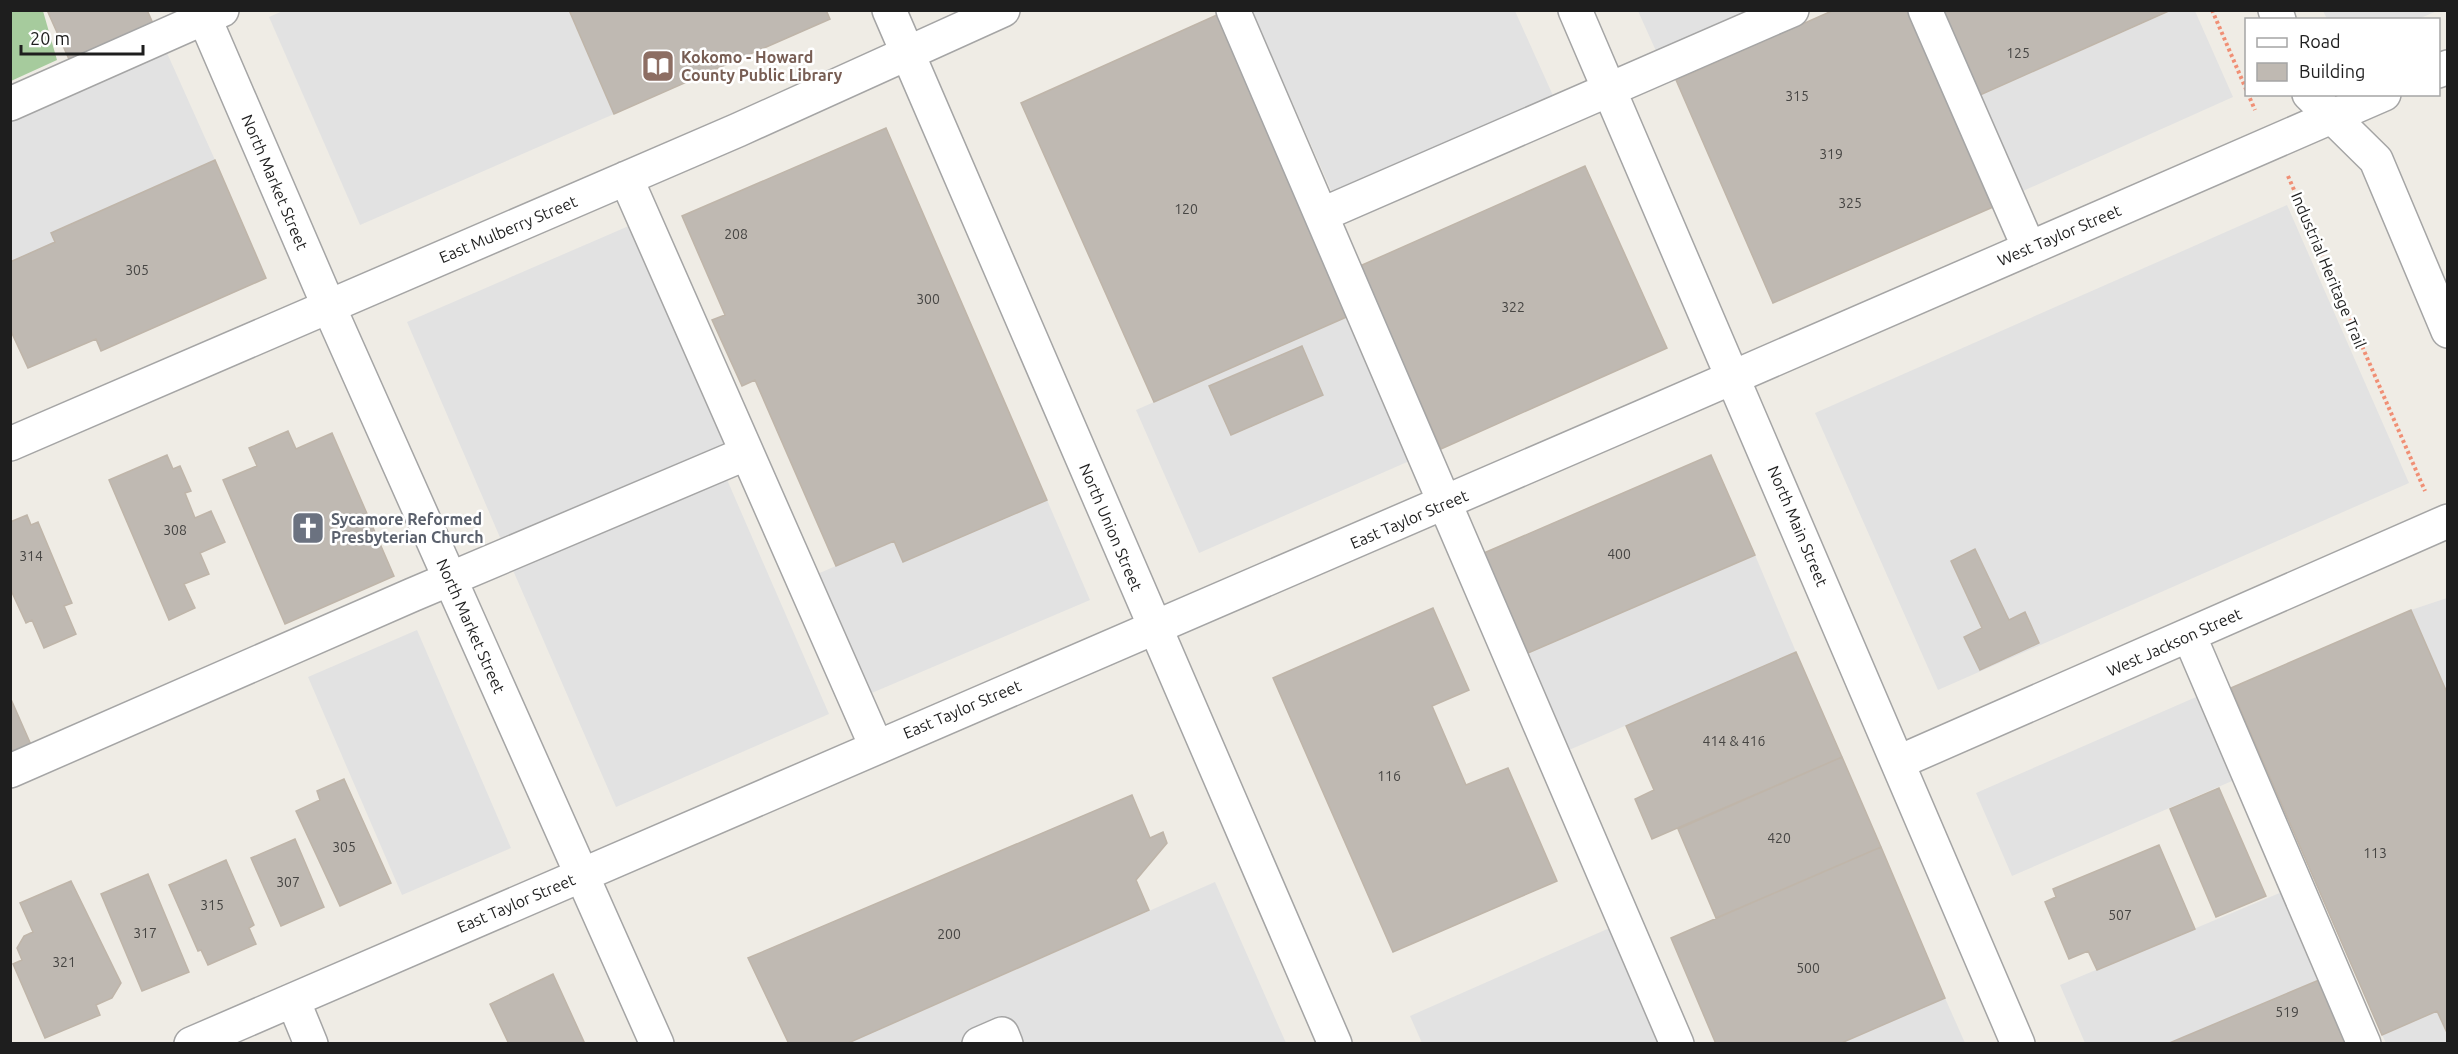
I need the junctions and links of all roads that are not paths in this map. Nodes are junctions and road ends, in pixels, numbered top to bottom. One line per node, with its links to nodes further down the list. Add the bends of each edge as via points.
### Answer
1 (889, 10): 8 (street, North Union Street)
2 (1003, 10): 8 (street, East Mulberry Street)
3 (1233, 10): 14 (street)
4 (1575, 10): 9 (street, North Main Street)
5 (1792, 10): 9 (street)
6 (1925, 10): 15 (street)
7 (209, 13): 11 (street); 16 (street, North Market Street)
8 (908, 53): 13 (street, East Mulberry Street); 24 (street, North Union Street)
9 (1610, 90): 14 (street); 18 (street, North Main Street)
10 (2373, 96): 12 (street, West Taylor Street)
11 (10, 104)
12 (2320, 106): 15 (street, West Taylor Street, via 2273,142); 17 (street, via 2376,160)
13 (626, 178): 16 (street, East Mulberry Street); 20 (street)
14 (1322, 215): 21 (street)
15 (2030, 248): 18 (street, West Taylor Street)
16 (329, 307): 19 (street, East Mulberry Street); 23 (street, North Market Street)
17 (2448, 331)
18 (1734, 377): 21 (street, East Taylor Street); 27 (street, North Main Street)
19 (10, 444)
20 (747, 453): 23 (street); 26 (street)
21 (1446, 503): 24 (street, East Taylor Street); 37 (street)
22 (2446, 524): 25 (street, West Jackson Street)
23 (450, 579): 28 (street); 29 (street, North Market Street)
24 (1154, 628): 26 (street, East Taylor Street); 36 (street, North Union Street)
25 (2189, 635): 27 (street, West Jackson Street); 39 (street)
26 (876, 746): 29 (street, East Taylor Street)
27 (1899, 762): 38 (street, North Main Street)
28 (10, 771)
29 (582, 875): 30 (street, East Taylor Street); 33 (street, North Market Street)
30 (293, 1000): 31 (street, East Taylor Street); 32 (street)
31 (191, 1044)
32 (311, 1044)
33 (657, 1044)
34 (979, 1044): 35 (street, via 1002,1034)
35 (1006, 1044)
36 (1335, 1044)
37 (1677, 1044)
38 (2018, 1044)
39 (2364, 1044)

